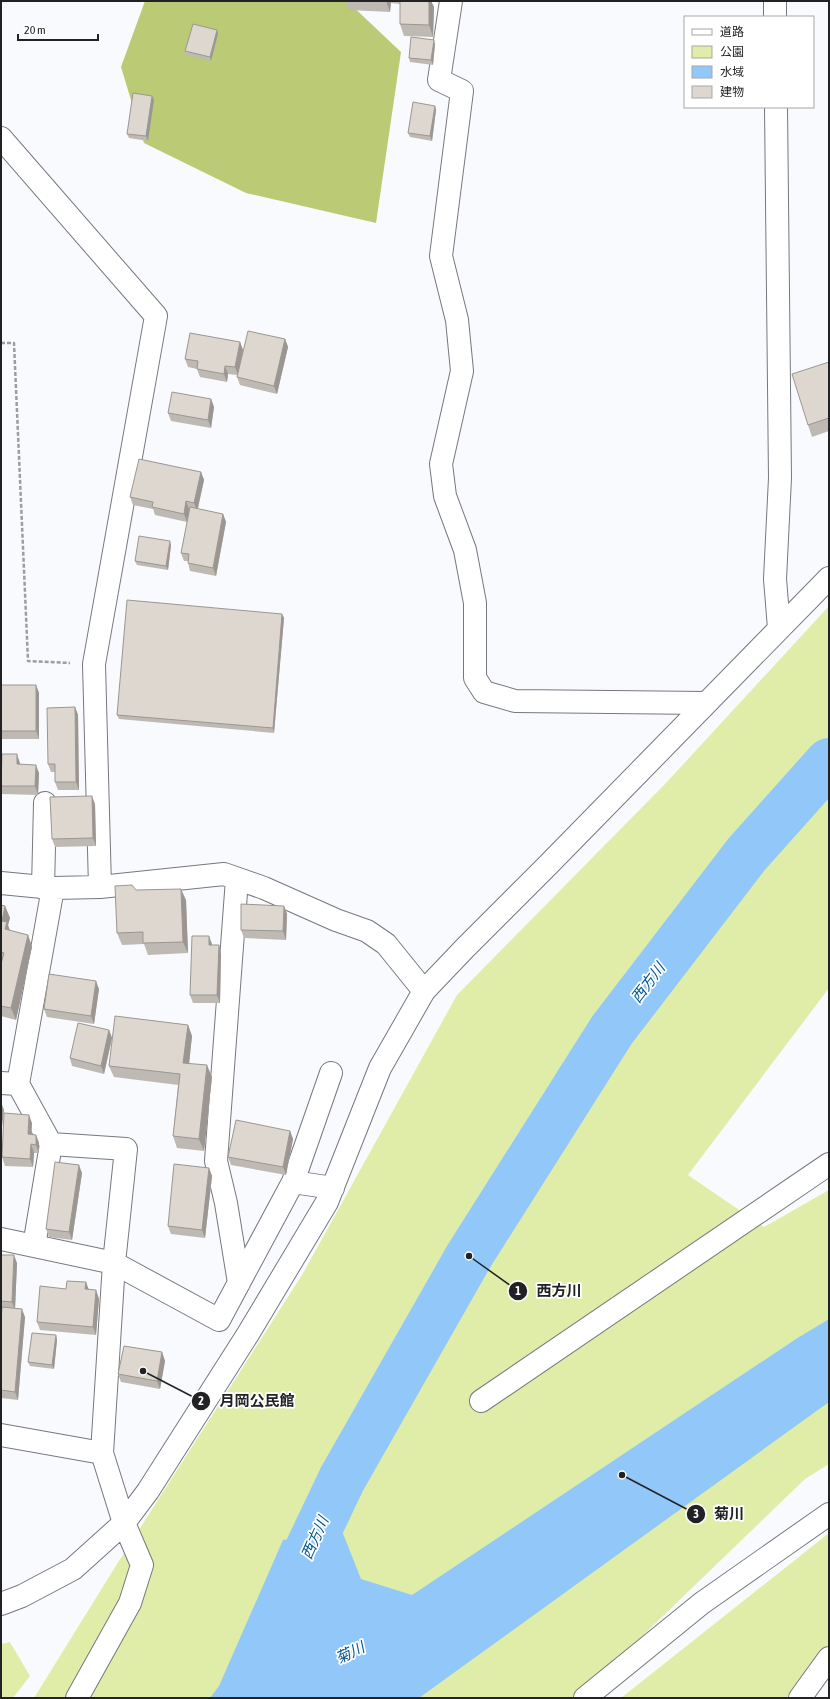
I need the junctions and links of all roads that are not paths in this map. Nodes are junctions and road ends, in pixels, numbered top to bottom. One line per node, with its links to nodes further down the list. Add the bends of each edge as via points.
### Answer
1 (451, 1): 8 (street, via 439,80 462,91 441,256 457,320 462,371 441,464 445,496 465,550 475,603 475,678 484,692 515,701)
2 (775, 1): 3 (street)
3 (775, 16)
4 (776, 108): 7 (street, via 780,478 775,579)
5 (1, 138): 12 (street, via 156,316 94,664)
6 (829, 578): 7 (street)
7 (779, 628): 8 (street)
8 (706, 703): 14 (street)
9 (45, 803): 13 (street)
10 (237, 878): 12 (street, via 224,874); 14 (street, via 367,931 386,944); 24 (street, via 216,1161 226,1203)
11 (1, 883): 13 (street)
12 (100, 887): 13 (street)
13 (48, 888): 16 (street)
14 (424, 991): 20 (street, via 380,1068)
15 (331, 1073): 19 (street)
16 (10, 1084): 17 (street)
17 (51, 1144): 22 (street); 23 (street, via 126,1149)
18 (829, 1164): 25 (street)
19 (293, 1182): 20 (street); 24 (street)
20 (333, 1188): 29 (street, via 248,1334 148,1491)
21 (1, 1239): 22 (street)
22 (34, 1246): 23 (street)
23 (114, 1263): 24 (street, via 219,1320); 27 (street)
24 (239, 1283)
25 (480, 1401)
26 (1, 1436): 27 (street)
27 (102, 1453): 29 (street)
28 (829, 1514): 33 (street, via 702,1603)
29 (124, 1523): 30 (street, via 73,1569); 32 (street, via 142,1565 130,1603)
30 (1, 1604)
31 (829, 1658): 34 (street)
32 (77, 1698)
33 (585, 1698)
34 (800, 1698)

